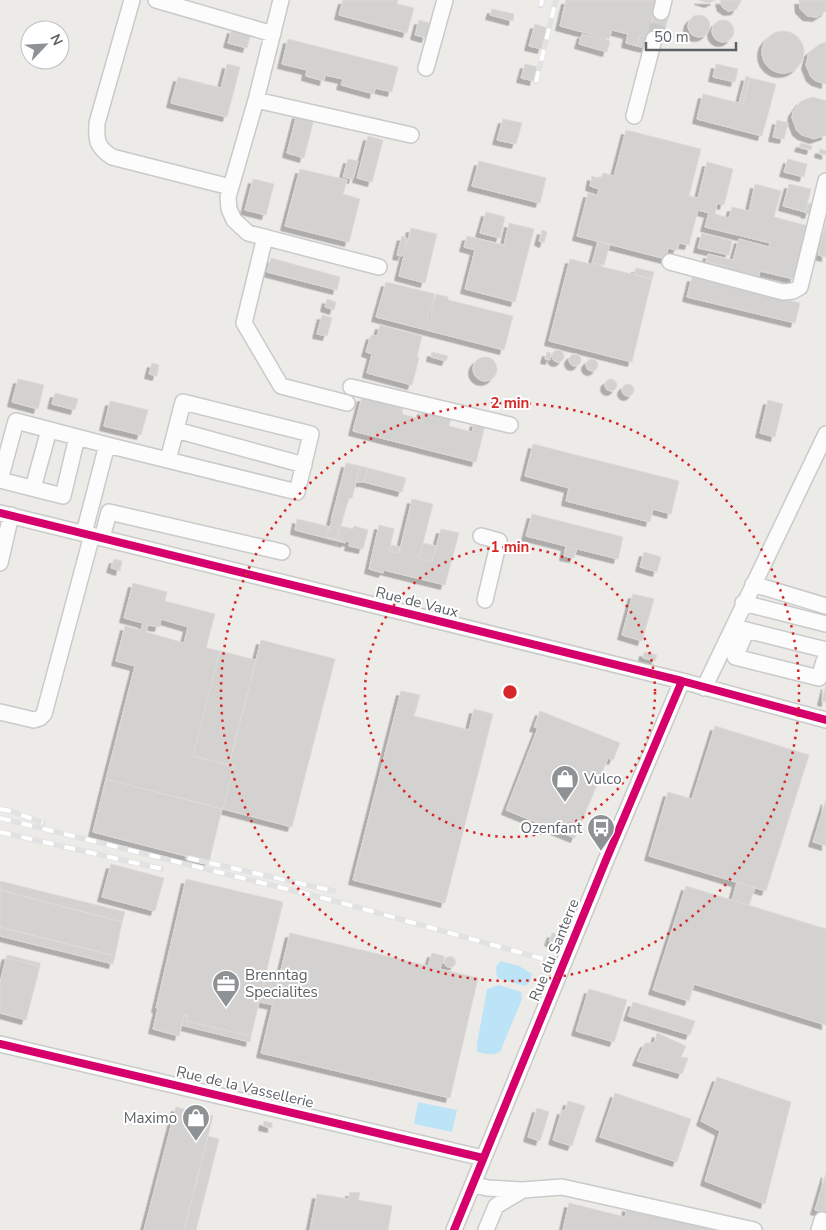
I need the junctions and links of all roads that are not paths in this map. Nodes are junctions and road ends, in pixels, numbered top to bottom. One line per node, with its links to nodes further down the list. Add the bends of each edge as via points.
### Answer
1 (132, 0): 12 (street, via 97,123 96,138 102,151 112,157)
2 (156, 0): 5 (street)
3 (281, 0): 5 (street)
4 (445, 0): 7 (street)
5 (273, 34): 8 (street)
6 (654, 39): 9 (street)
7 (426, 68)
8 (256, 100): 10 (street); 12 (street)
9 (634, 116)
10 (411, 135)
11 (826, 181): 14 (street, via 800,287 793,291 783,292)
12 (230, 187): 13 (street, via 229,209 234,220 248,233)
13 (265, 237): 15 (street); 17 (street, via 244,323 281,386)
14 (670, 262)
15 (379, 267)
16 (351, 387): 18 (street)
17 (347, 403)
18 (510, 425)
19 (49, 430): 22 (street); 26 (street); 26 (street, via 16,421 0,480)
20 (176, 430): 24 (street); 25 (street); 25 (street, via 183,402 311,434)
21 (826, 434): 32 (street)
22 (77, 437): 23 (street); 26 (street, via 63,496)
23 (107, 445): 24 (street); 28 (street)
24 (168, 460): 25 (street, via 297,492)
25 (304, 465)
26 (33, 488)
27 (6, 514): 28 (street, Rue de Vaux); 31 (street)
28 (93, 535): 30 (street, via 108,512); 39 (street, Rue de Vaux); 41 (street, via 44,714 34,720)
29 (481, 536): 33 (street, via 499,541)
30 (282, 552)
31 (0, 563)
32 (753, 584): 34 (street); 35 (street)
33 (485, 600)
34 (744, 603): 36 (street); 37 (street)
35 (826, 606)
36 (826, 624)
37 (740, 628): 38 (street); 38 (street, via 735,657 819,678); 40 (street)
38 (825, 656)
39 (682, 682): 40 (street, Rue de Vaux); 44 (street, Rue du Santerre)
40 (704, 688): 42 (street, Rue de Vaux)
41 (0, 712)
42 (826, 720)
43 (0, 1044): 44 (street, Rue de la Vassellerie)
44 (483, 1158): 45 (street, Rue du Santerre)
45 (473, 1184): 46 (street); 48 (street, Rue du Santerre)
46 (523, 1190): 49 (street, via 496,1206); 50 (street, via 562,1186)
47 (826, 1221): 51 (street, via 822,1220)
48 (454, 1230)
49 (486, 1230)
50 (754, 1230)
51 (819, 1230)

